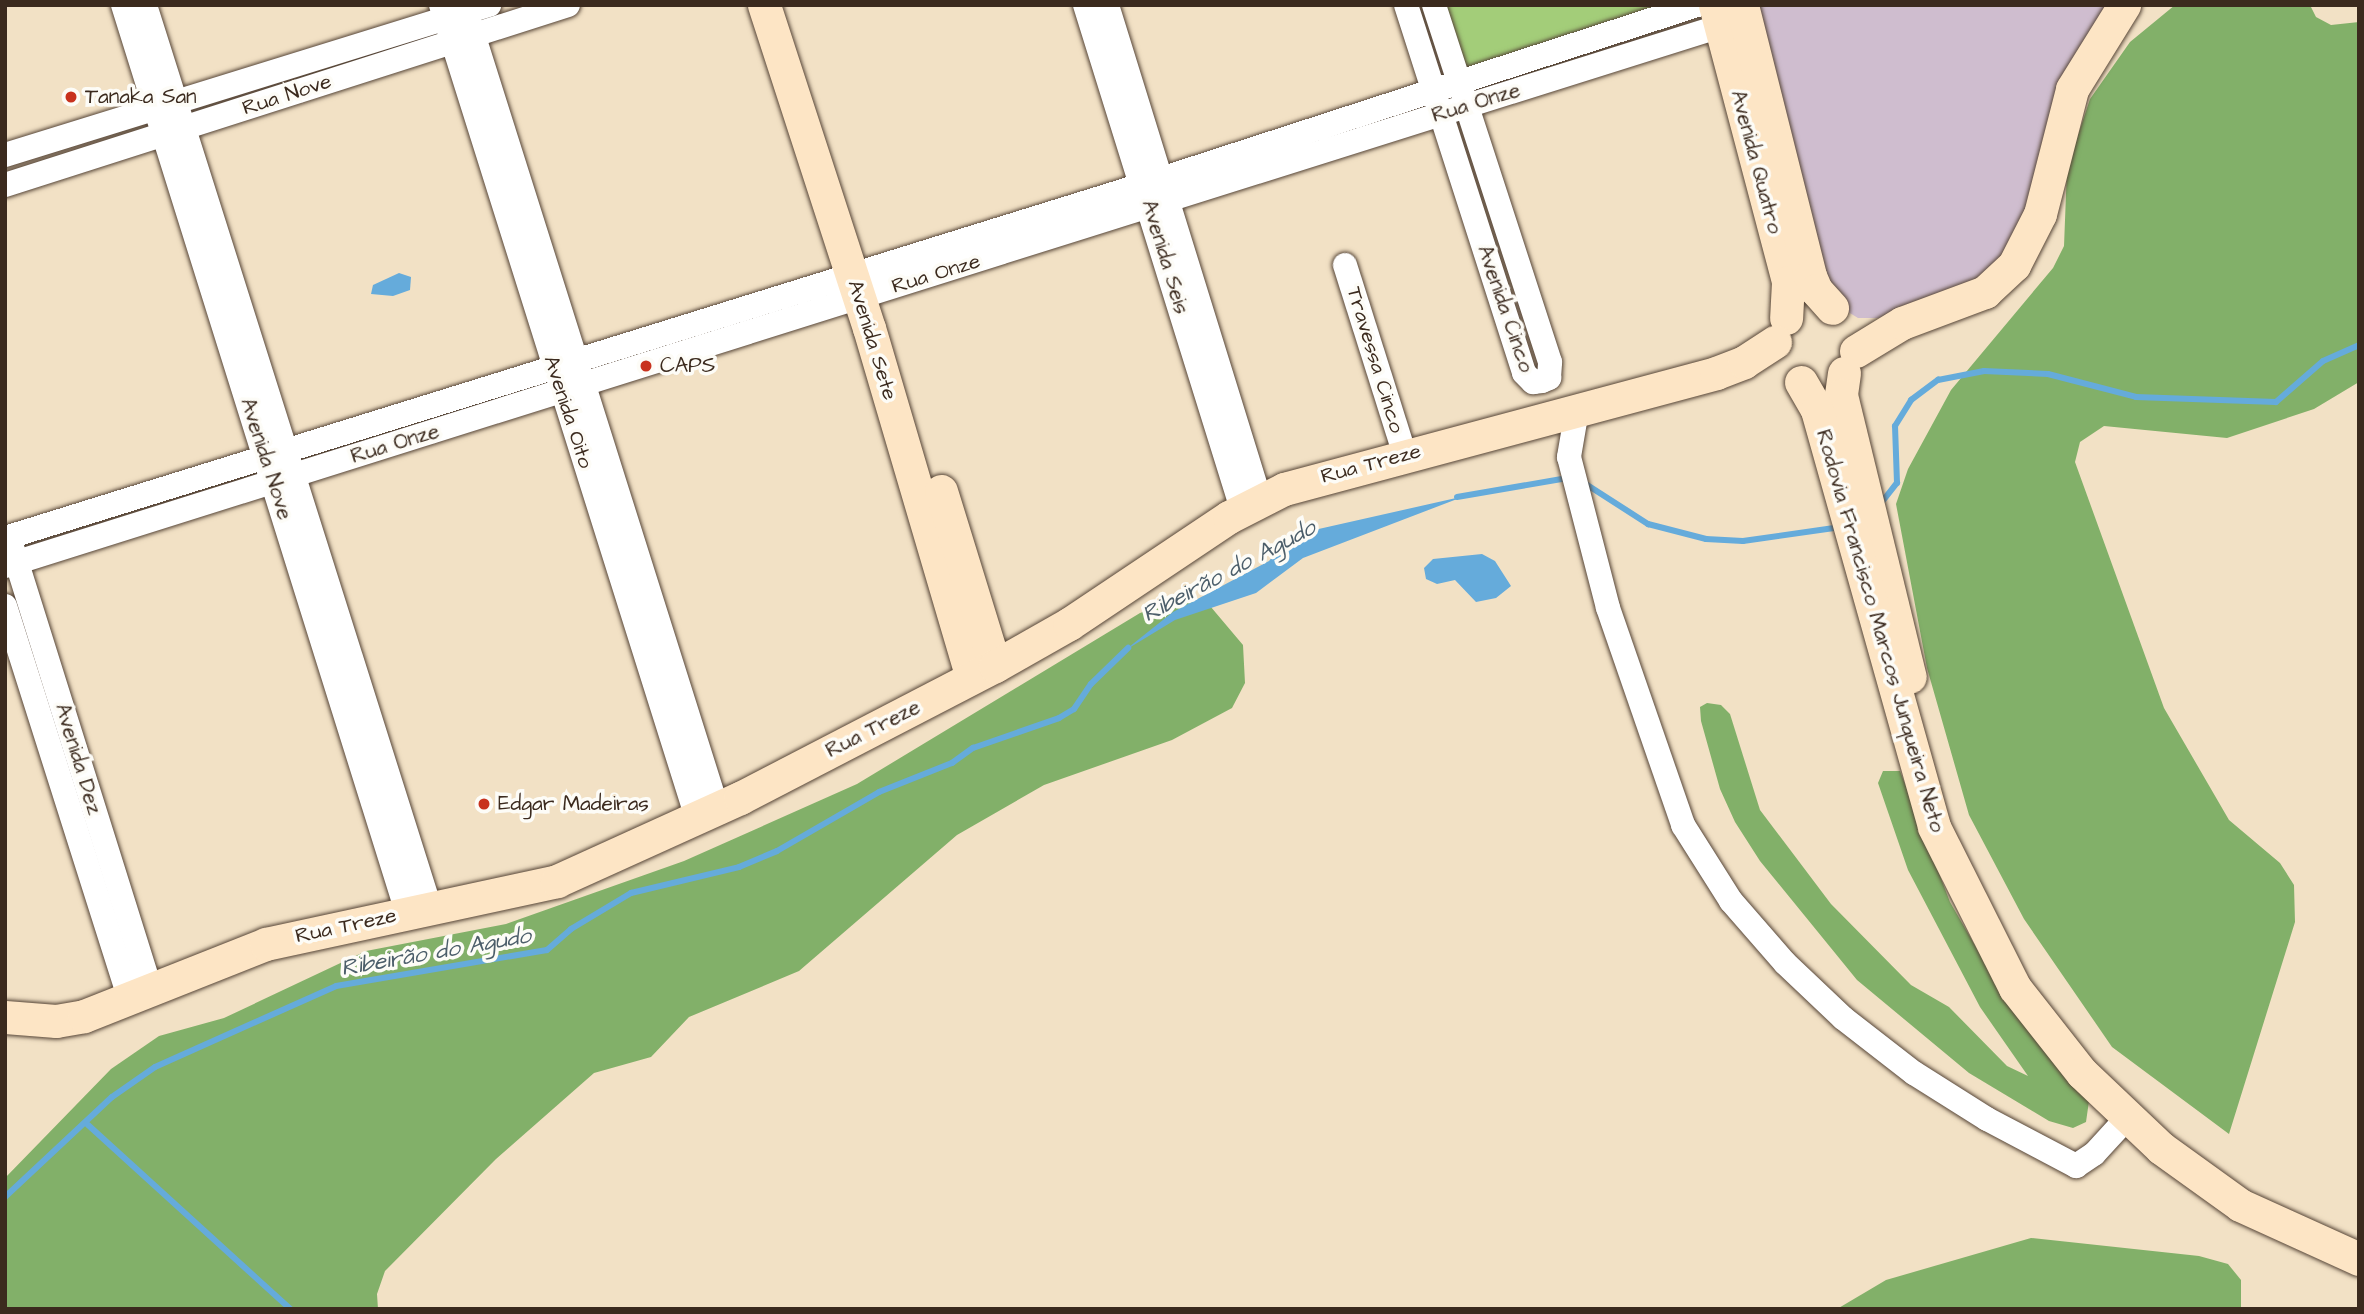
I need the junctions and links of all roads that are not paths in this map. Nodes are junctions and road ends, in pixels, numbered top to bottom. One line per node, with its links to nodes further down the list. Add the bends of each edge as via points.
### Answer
1 (123, 5): 14 (street, Avenida Nove)
2 (145, 5): 14 (street, Avenida Nove)
3 (568, 5): 11 (street, Rua Nove)
4 (764, 5): 23 (street, Avenida Sete)
5 (788, 5): 23 (street, Avenida Sete)
6 (1406, 5): 13 (street, Avenida Cinco)
7 (1434, 5): 12 (street, Avenida Cinco)
8 (2124, 5): 25 (street, via 2072,89 2040,214 2014,265 1986,292)
9 (1095, 6): 21 (street, Avenida Seis)
10 (1724, 12): 12 (street, Rua Onze); 15 (street, Rua Onze); 18 (street, Avenida Quatro)
11 (462, 18): 14 (street, Rua Nove); 17 (street, Rua Nove); 28 (street, Avenida Oito)
12 (1459, 83): 13 (street, Rua Onze); 15 (street, Avenida Cinco)
13 (1433, 91): 16 (street, Avenida Cinco); 21 (street, Rua Onze)
14 (165, 105): 17 (street, Avenida Nove); 19 (street, Rua Nove)
15 (1466, 107): 16 (street, Rua Onze); 16 (street, Avenida Cinco, via 1550,362 1549,378 1542,381 1533,382 1524,373)
16 (1440, 114): 21 (street, Rua Onze)
17 (174, 131): 20 (street, Rua Nove); 34 (street, Avenida Nove)
18 (1766, 151): 24 (street, Avenida Quatro, via 1810,276); 26 (street, Avenida Quatro, via 1788,282)
19 (5, 155)
20 (5, 186)
21 (1155, 192): 23 (street, Rua Onze); 37 (street, Avenida Seis)
22 (1345, 265): 35 (street, Travessa Cinco)
23 (865, 283): 28 (street, Rua Onze); 31 (street, Rua Onze); 41 (street, Avenida Sete)
24 (1838, 311): 25 (street); 26 (street, via 1805,306); 27 (street, via 1855,336)
25 (1913, 317): 27 (street)
26 (1781, 330): 29 (street, Rua Treze, via 1744,362); 30 (street)
27 (1850, 362): 30 (street, via 1826,383); 33 (street, Rodovia Francisco Marcos Junqueira Neto, via 1841,394)
28 (564, 363): 31 (street, Avenida Oito); 34 (street, Rua Onze)
29 (1716, 373): 30 (street, Rua Treze); 32 (street, Rua Treze)
30 (1795, 378): 33 (street, Rodovia Francisco Marcos Junqueira Neto)
31 (573, 388): 36 (street, Rua Onze); 42 (street, Avenida Oito)
32 (1577, 410): 35 (street, Rua Treze); 46 (street, via 1569,457 1608,608 1683,825 1731,901 1785,963 1843,1018 1914,1073 2074,1166 2085,1163)
33 (1838, 437): 46 (street, Rodovia Francisco Marcos Junqueira Neto, via 1959,882 2015,988 2082,1073)
34 (275, 453): 36 (street, Avenida Nove); 38 (street, Rua Onze)
35 (1405, 454): 37 (street, Rua Treze, via 1302,483)
36 (284, 478): 39 (street, Rua Onze); 43 (street, Avenida Nove)
37 (1251, 505): 41 (street, Rua Treze, via 1069,624)
38 (6, 534): 39 (street, Avenida Dez)
39 (11, 564): 44 (street, Avenida Dez)
40 (5, 607): 44 (street, Avenida Dez)
41 (984, 672): 42 (street, Rua Treze)
42 (707, 813): 43 (street, Rua Treze, via 556,881)
43 (419, 910): 44 (street, Rua Treze, via 266,944)
44 (140, 995): 45 (street, Rua Treze, via 70,1019)
45 (5, 1017)
46 (2127, 1118): 47 (street, Rodovia Francisco Marcos Junqueira Neto, via 2240,1205)
47 (2359, 1259)

